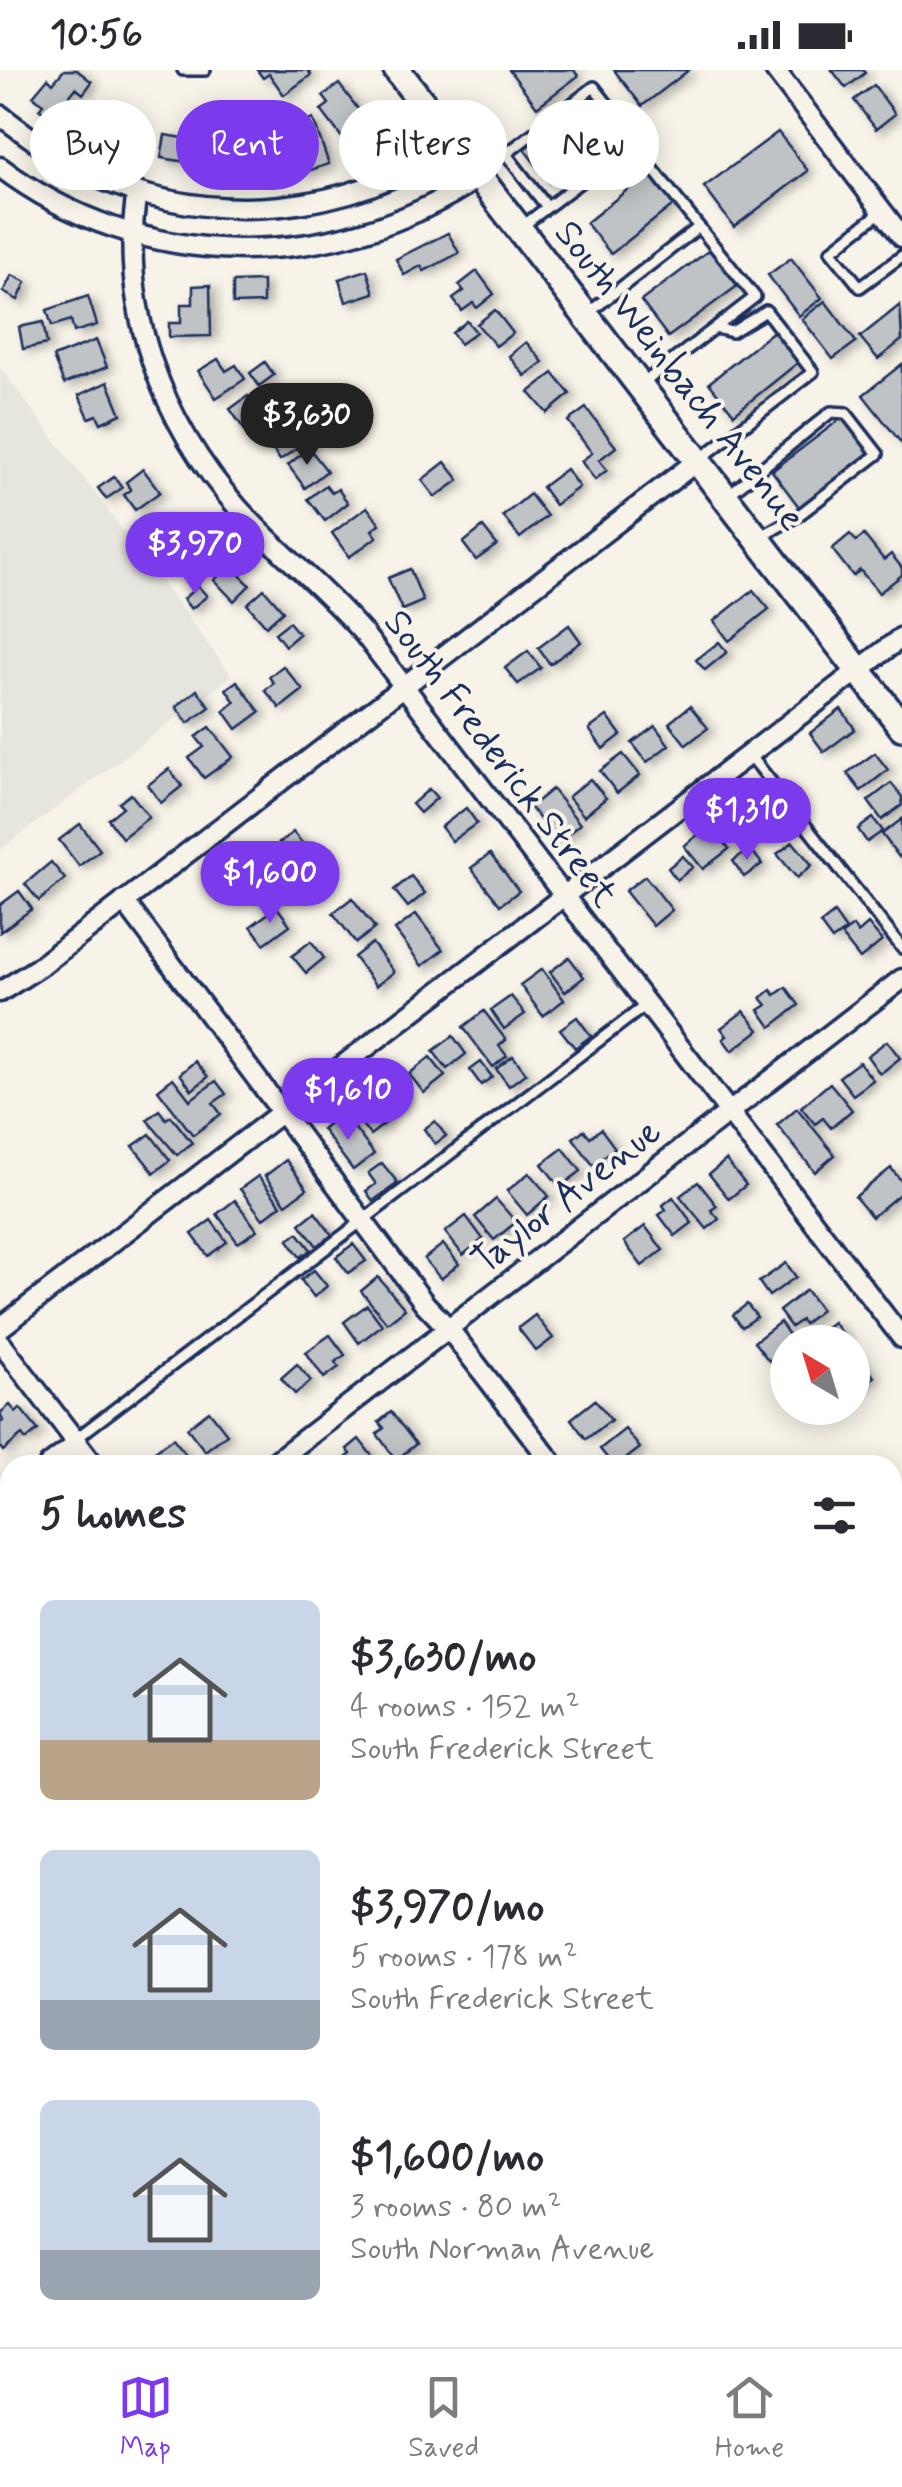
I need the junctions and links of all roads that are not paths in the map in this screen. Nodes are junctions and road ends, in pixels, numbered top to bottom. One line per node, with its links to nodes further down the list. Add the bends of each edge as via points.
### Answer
1 (183, 70): 2 (lane)
2 (204, 70)
3 (397, 70): 5 (street, South Weinbach Avenue)
4 (775, 70): 20 (street)
5 (420, 100)
6 (577, 100): 7 (lane, via 594,87)
7 (604, 100)
8 (0, 114): 18 (street, via 70,164)
9 (527, 138): 10 (lane)
10 (507, 153)
11 (507, 155): 19 (lane)
12 (0, 167): 23 (street, via 50,200)
13 (659, 176): 21 (lane)
14 (358, 190): 18 (street, via 252,209 210,208)
15 (458, 190): 23 (street, via 401,218 316,244 206,249)
16 (489, 190): 22 (street, South Weinbach Avenue)
17 (568, 190): 19 (lane)
18 (137, 192): 23 (street, South Frederick Street)
19 (547, 206): 22 (lane)
20 (882, 211): 24 (street); 25 (lane, via 831,252 860,287)
21 (700, 227): 26 (lane); 27 (lane, via 755,297)
22 (519, 229): 26 (street, South Weinbach Avenue)
23 (133, 234): 34 (street, South Frederick Street, via 139,324 182,428 242,512 346,614)
24 (902, 237)
25 (902, 256)
26 (585, 315): 28 (street, South Weinbach Avenue)
27 (716, 328): 28 (lane); 29 (lane, via 732,332 766,312 813,372)
28 (640, 386): 29 (street, South Weinbach Avenue)
29 (696, 462): 30 (street, South Weinbach Avenue); 34 (street)
30 (725, 498): 31 (street, South Weinbach Avenue); 31 (lane, via 830,412 846,413 878,454 799,515)
31 (756, 538): 33 (street, South Weinbach Avenue)
32 (902, 637): 33 (street)
33 (859, 671): 35 (street, South Weinbach Avenue); 36 (street)
34 (405, 685): 37 (street, South Frederick Street); 38 (street)
35 (902, 728)
36 (750, 755): 37 (street); 39 (lane)
37 (564, 898): 42 (street, South Frederick Street); 43 (street)
38 (124, 901): 41 (street); 43 (street)
39 (902, 948)
40 (902, 979): 44 (street, Taylor Avenue)
41 (0, 992)
42 (646, 1004): 44 (street, South Frederick Street); 45 (lane)
43 (284, 1112): 45 (street); 46 (street)
44 (729, 1114): 47 (street, Taylor Avenue); 48 (street, South Frederick Street)
45 (364, 1220): 47 (street); 50 (lane)
46 (0, 1328)
47 (449, 1329): 53 (street, Taylor Avenue); 54 (street)
48 (902, 1338)
49 (0, 1342): 50 (street)
50 (75, 1442): 51 (street); 52 (street)
51 (60, 1455)
52 (86, 1455)
53 (284, 1455)
54 (546, 1455)

